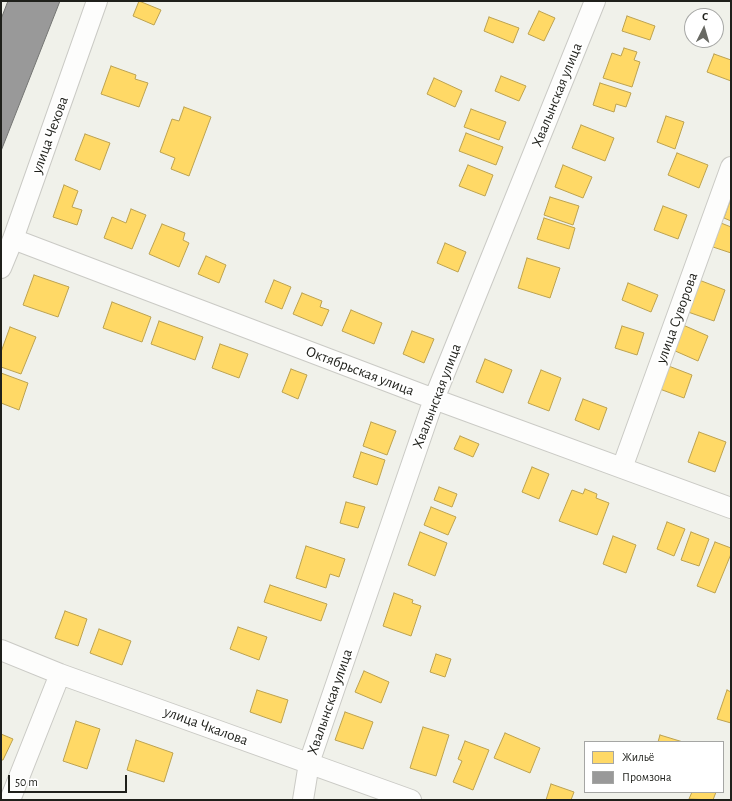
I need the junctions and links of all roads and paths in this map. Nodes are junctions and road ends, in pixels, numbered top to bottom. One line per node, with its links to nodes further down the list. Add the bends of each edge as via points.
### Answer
1 (97, 1): 4 (street, улица Чехова)
2 (595, 1): 6 (street, Хвалынская улица)
3 (731, 167): 7 (street, улица Суворова)
4 (13, 239): 5 (street, улица Чехова); 6 (street, Октябрьская улица)
5 (1, 268)
6 (434, 399): 7 (street, Октябрьская улица); 11 (street, Хвалынская улица)
7 (622, 468): 8 (street, Октябрьская улица)
8 (731, 508)
9 (1, 650): 10 (street, улица Чкалова)
10 (60, 674): 11 (street, улица Чкалова); 12 (street)
11 (309, 763): 13 (street, Хвалынская улица); 14 (street, улица Чкалова)
12 (10, 800)
13 (303, 800)
14 (412, 800)

